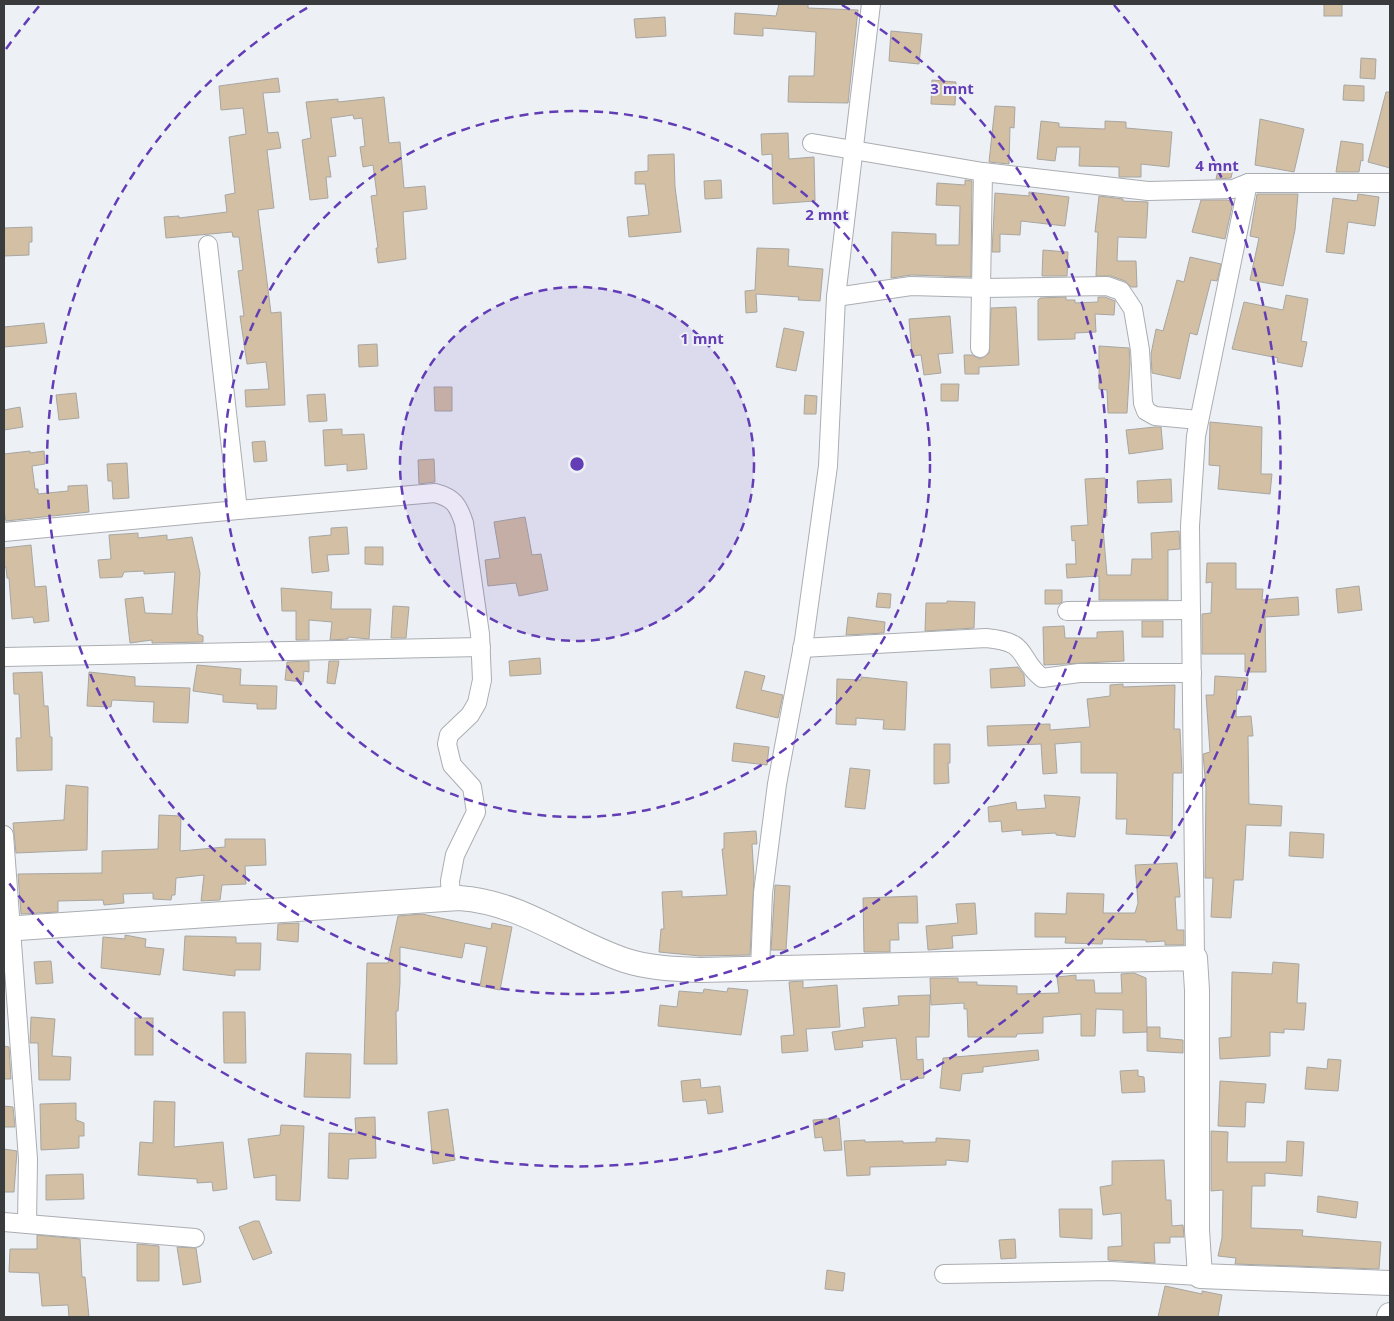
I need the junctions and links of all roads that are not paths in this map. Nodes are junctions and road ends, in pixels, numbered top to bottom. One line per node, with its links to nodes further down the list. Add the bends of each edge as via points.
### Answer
1 (871, 4): 3 (street)
2 (812, 143): 3 (street)
3 (854, 151): 4 (street); 9 (street)
4 (983, 172): 6 (street, via 1148,191 1233,189); 8 (street)
5 (1390, 183): 6 (street)
6 (1248, 184): 11 (street)
7 (208, 245): 12 (street)
8 (982, 288): 9 (street, via 912,286); 10 (street); 11 (street, via 1107,286 1121,291 1136,320 1143,407 1155,416)
9 (836, 297): 17 (street, via 828,466)
10 (980, 348)
11 (1199, 420): 14 (street, via 1192,477)
12 (238, 510): 13 (street); 16 (street, via 435,493 450,497 459,506 464,523)
13 (4, 532)
14 (1191, 610): 15 (street); 19 (street)
15 (1067, 612)
16 (481, 647): 18 (street); 21 (street, via 482,680 477,703 449,735 447,744 452,764 472,787 476,812 455,855 450,881)
17 (802, 648): 19 (street, via 1003,639 1020,647 1042,678 1079,673); 24 (street, via 776,784 763,893)
18 (4, 657)
19 (1192, 673): 23 (street)
20 (4, 835): 22 (street)
21 (451, 898): 22 (street); 24 (street, via 504,905 590,946 644,965 700,970)
22 (7, 929): 26 (street, via 28,1159)
23 (1195, 958): 24 (street); 29 (street)
24 (760, 968)
25 (4, 1222): 26 (street)
26 (28, 1224): 27 (street)
27 (194, 1238)
28 (944, 1274): 29 (street, via 1110,1272)
29 (1200, 1276): 30 (street)
30 (1390, 1283)

